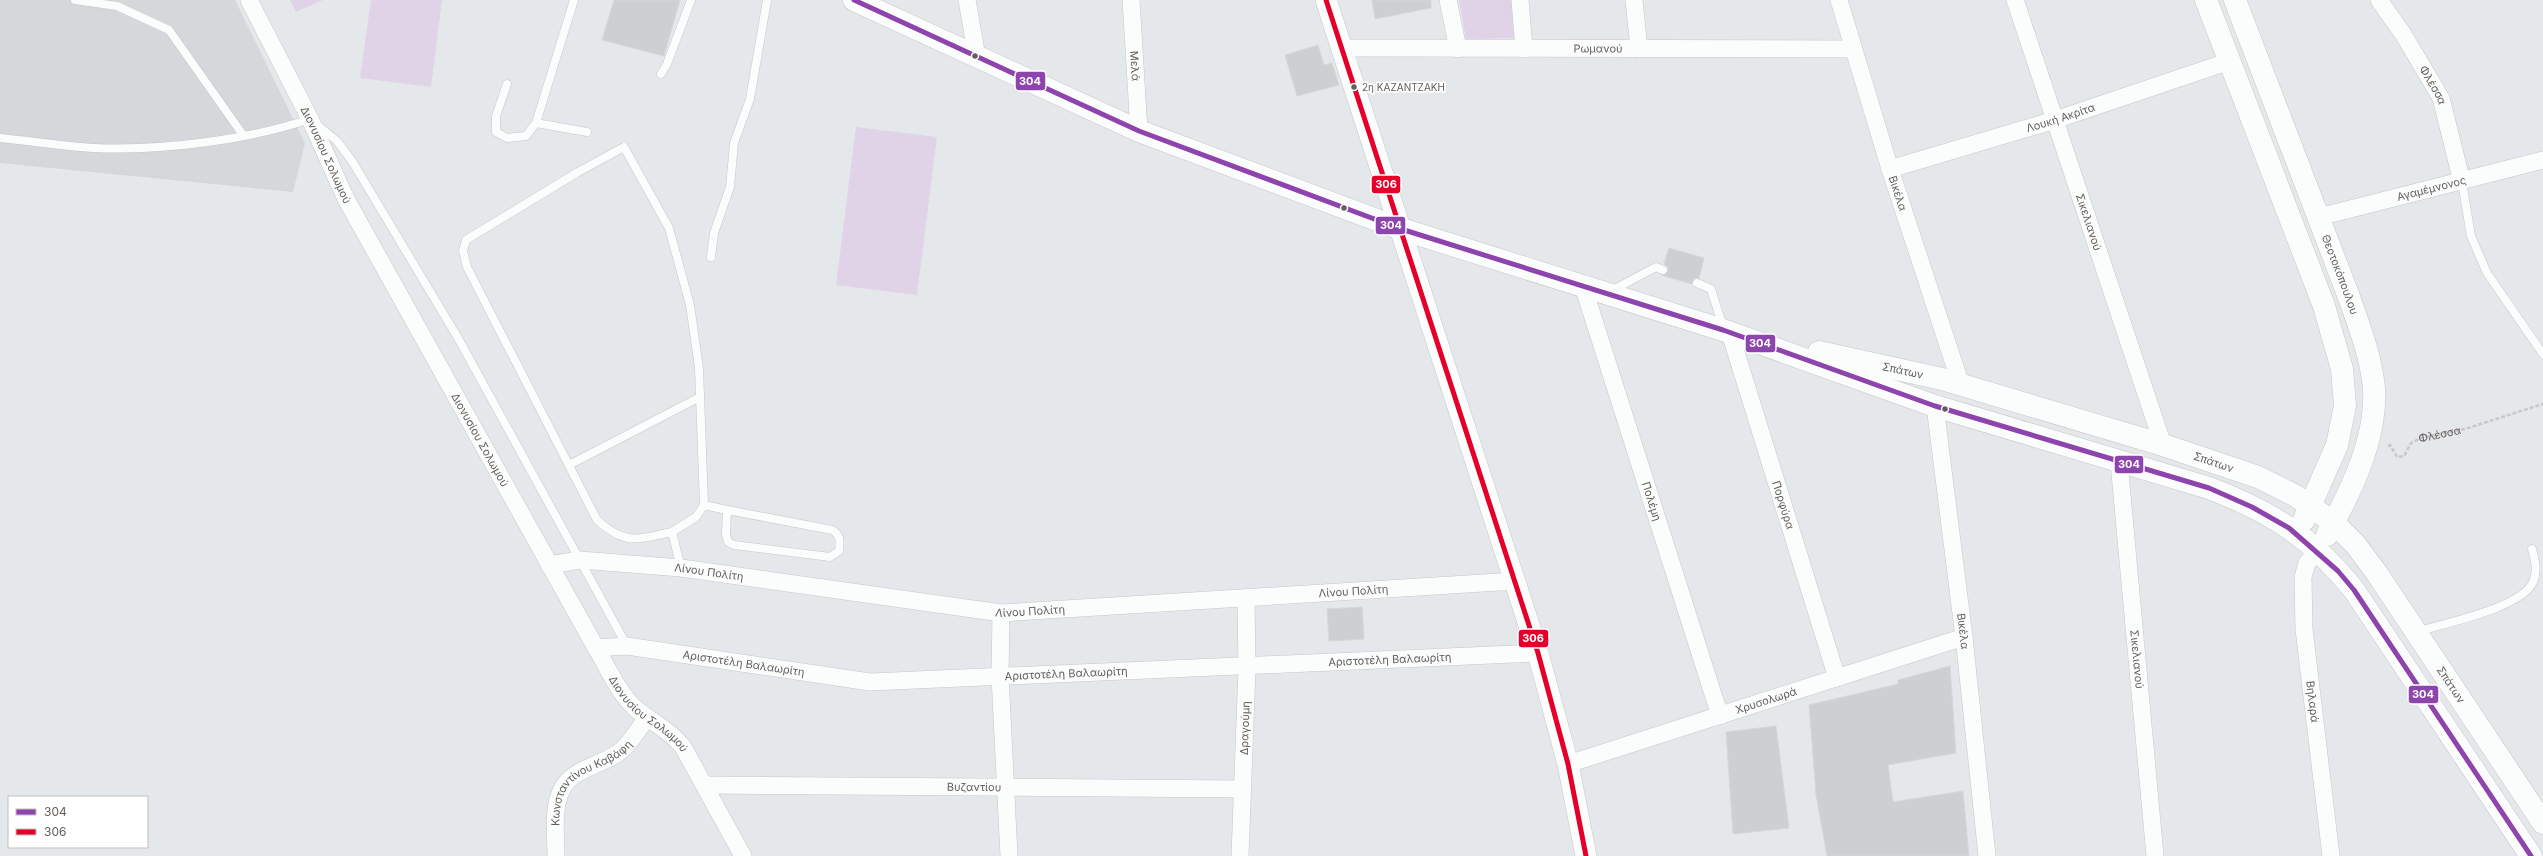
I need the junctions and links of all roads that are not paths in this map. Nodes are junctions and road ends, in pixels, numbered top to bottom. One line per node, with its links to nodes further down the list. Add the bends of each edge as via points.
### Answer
1 (75, 0): 32 (lane, via 117,6 169,30)
2 (249, 0): 27 (street, Διονυσίου Σολωμού)
3 (574, 0): 29 (lane)
4 (691, 0): 25 (lane)
5 (767, 0): 39 (lane, via 750,99 734,143 730,187 714,233)
6 (854, 0): 23 (main road, Σπάτων)
7 (966, 0): 23 (street)
8 (1131, 0): 30 (street, Μελά)
9 (1326, 0): 18 (street)
10 (1448, 0): 19 (street)
11 (1520, 0): 20 (street)
12 (1634, 0): 21 (street)
13 (1839, 0): 22 (street, Βικέλα)
14 (2015, 0): 28 (street, Σικελιανού)
15 (2206, 0): 24 (main road)
16 (2236, 0): 37 (main road, Θεοτοκόπουλου)
17 (2379, 0): 36 (street, Φλέσσα, via 2403,34 2441,98)
18 (1342, 48): 19 (street, Ρωμανού); 38 (street)
19 (1458, 49): 20 (street, Ρωμανού)
20 (1524, 49): 21 (street, Ρωμανού)
21 (1639, 49): 22 (street, Ρωμανού)
22 (1853, 49): 35 (street, Βικέλα)
23 (977, 57): 30 (main road, Σπάτων)
24 (2230, 61): 28 (street, Λουκή Ακρίτα); 53 (main road, via 2324,306 2342,369 2345,406 2343,421 2337,445)
25 (661, 74)
26 (507, 84): 29 (lane, via 496,116 496,132 507,138 526,136)
27 (310, 119): 32 (lane, via 290,126); 60 (lane, via 337,141 352,161 458,338); 61 (street, Διονυσίου Σολωμού, via 346,199)
28 (2055, 120): 35 (street, Λουκή Ακρίτα); 49 (street, Σικελιανού)
29 (536, 123): 31 (lane)
30 (1138, 131): 38 (main road, Σπάτων)
31 (587, 132)
32 (243, 135): 33 (lane, via 186,144 94,148)
33 (0, 138)
34 (2543, 160): 36 (street, Αγαμέμνονος)
35 (1890, 170): 46 (street, Βικέλα)
36 (2462, 182): 37 (street, Αγαμέμνονος); 45 (lane, via 2471,236 2487,273)
37 (2320, 217): 55 (main road, Θεοτοκόπουλου, via 2365,341 2374,387 2374,405 2364,454)
38 (1401, 230): 42 (main road, Σπάτων); 63 (street)
39 (711, 257)
40 (1662, 270): 43 (lane, via 1656,267)
41 (1697, 283): 44 (lane, via 1711,289)
42 (1583, 286): 43 (main road, Σπάτων); 74 (street, Πολέμη)
43 (1607, 294): 44 (main road, Σπάτων)
44 (1727, 332): 46 (main road, Σπάτων); 48 (main road, Σπάτων); 73 (street, Πορφύρα)
45 (2543, 354)
46 (1961, 385): 49 (main road, Σπάτων)
47 (700, 398): 51 (lane); 51 (lane, via 699,368 690,305 669,228 624,147 466,240 463,252 467,267); 52 (lane)
48 (1935, 406): 50 (main road, Σπάτων); 67 (street, Βικέλα)
49 (2164, 445): 53 (main road, Σπάτων, via 2269,481)
50 (2119, 462): 57 (main road, Σπάτων, via 2209,488 2242,501); 87 (street, Σικελιανού)
51 (569, 464): 56 (lane, via 597,520 613,534 634,540)
52 (704, 505): 54 (lane); 56 (lane, via 696,517)
53 (2311, 506): 55 (main road, Σπάτων); 57 (main road)
54 (727, 510): 54 (lane, via 726,535 728,542 734,546 830,557 839,551 840,538 832,530)
55 (2334, 523): 59 (main road, Θεοτοκόπουλου); 66 (main road, Σπάτων, via 2376,572)
56 (672, 532): 62 (lane)
57 (2298, 533): 59 (main road, Σπάτων)
58 (2532, 549): 66 (lane, via 2537,568 2533,582 2525,593 2509,603)
59 (2318, 551): 88 (street, Βηλαρά, via 2307,563 2303,577 2304,629); 89 (main road, Σπάτων, via 2354,590)
60 (580, 560): 61 (street, Λίνου Πολίτη); 62 (street, Λίνου Πολίτη); 68 (lane)
61 (549, 565): 69 (street, Διονυσίου Σολωμού)
62 (681, 568): 65 (street, Λίνου Πολίτη)
63 (1515, 581): 64 (street, Λίνου Πολίτη); 70 (street)
64 (1246, 599): 65 (street, Λίνου Πολίτη); 71 (street, Δραγούμη)
65 (1001, 613): 72 (street)
66 (2416, 632): 80 (main road, Σπάτων)
67 (1964, 637): 73 (street, Χρυσολωρά); 86 (street, Βικέλα)
68 (626, 646): 69 (street, Αριστοτέλη Βαλαωρίτη); 72 (street, Αριστοτέλη Βαλαωρίτη, via 870,682)
69 (596, 648): 75 (street, Διονυσίου Σολωμού, via 624,696)
70 (1538, 654): 71 (street, Αριστοτέλη Βαλαωρίτη); 76 (street)
71 (1247, 668): 72 (street, Αριστοτέλη Βαλαωρίτη); 79 (street, Δραγούμη)
72 (1000, 676): 78 (street)
73 (1837, 678): 74 (street, Χρυσολωρά)
74 (1720, 716): 76 (street, Χρυσολωρά)
75 (647, 718): 77 (street, Διονυσίου Σολωμού, via 675,737); 81 (street, Κωνσταντίνου Καβάφη, via 618,753 568,780 562,790 556,812)
76 (1568, 764): 85 (street)
77 (705, 785): 78 (street, Βυζαντίου); 82 (street, Διονυσίου Σολωμού)
78 (1006, 786): 79 (street, Βυζαντίου); 83 (street)
79 (1243, 789): 84 (street, Δραγούμη)
80 (2539, 810)
81 (556, 856)
82 (743, 856)
83 (1009, 856)
84 (1240, 856)
85 (1586, 856)
86 (1987, 856)
87 (2155, 856)
88 (2331, 856)
89 (2531, 856)

